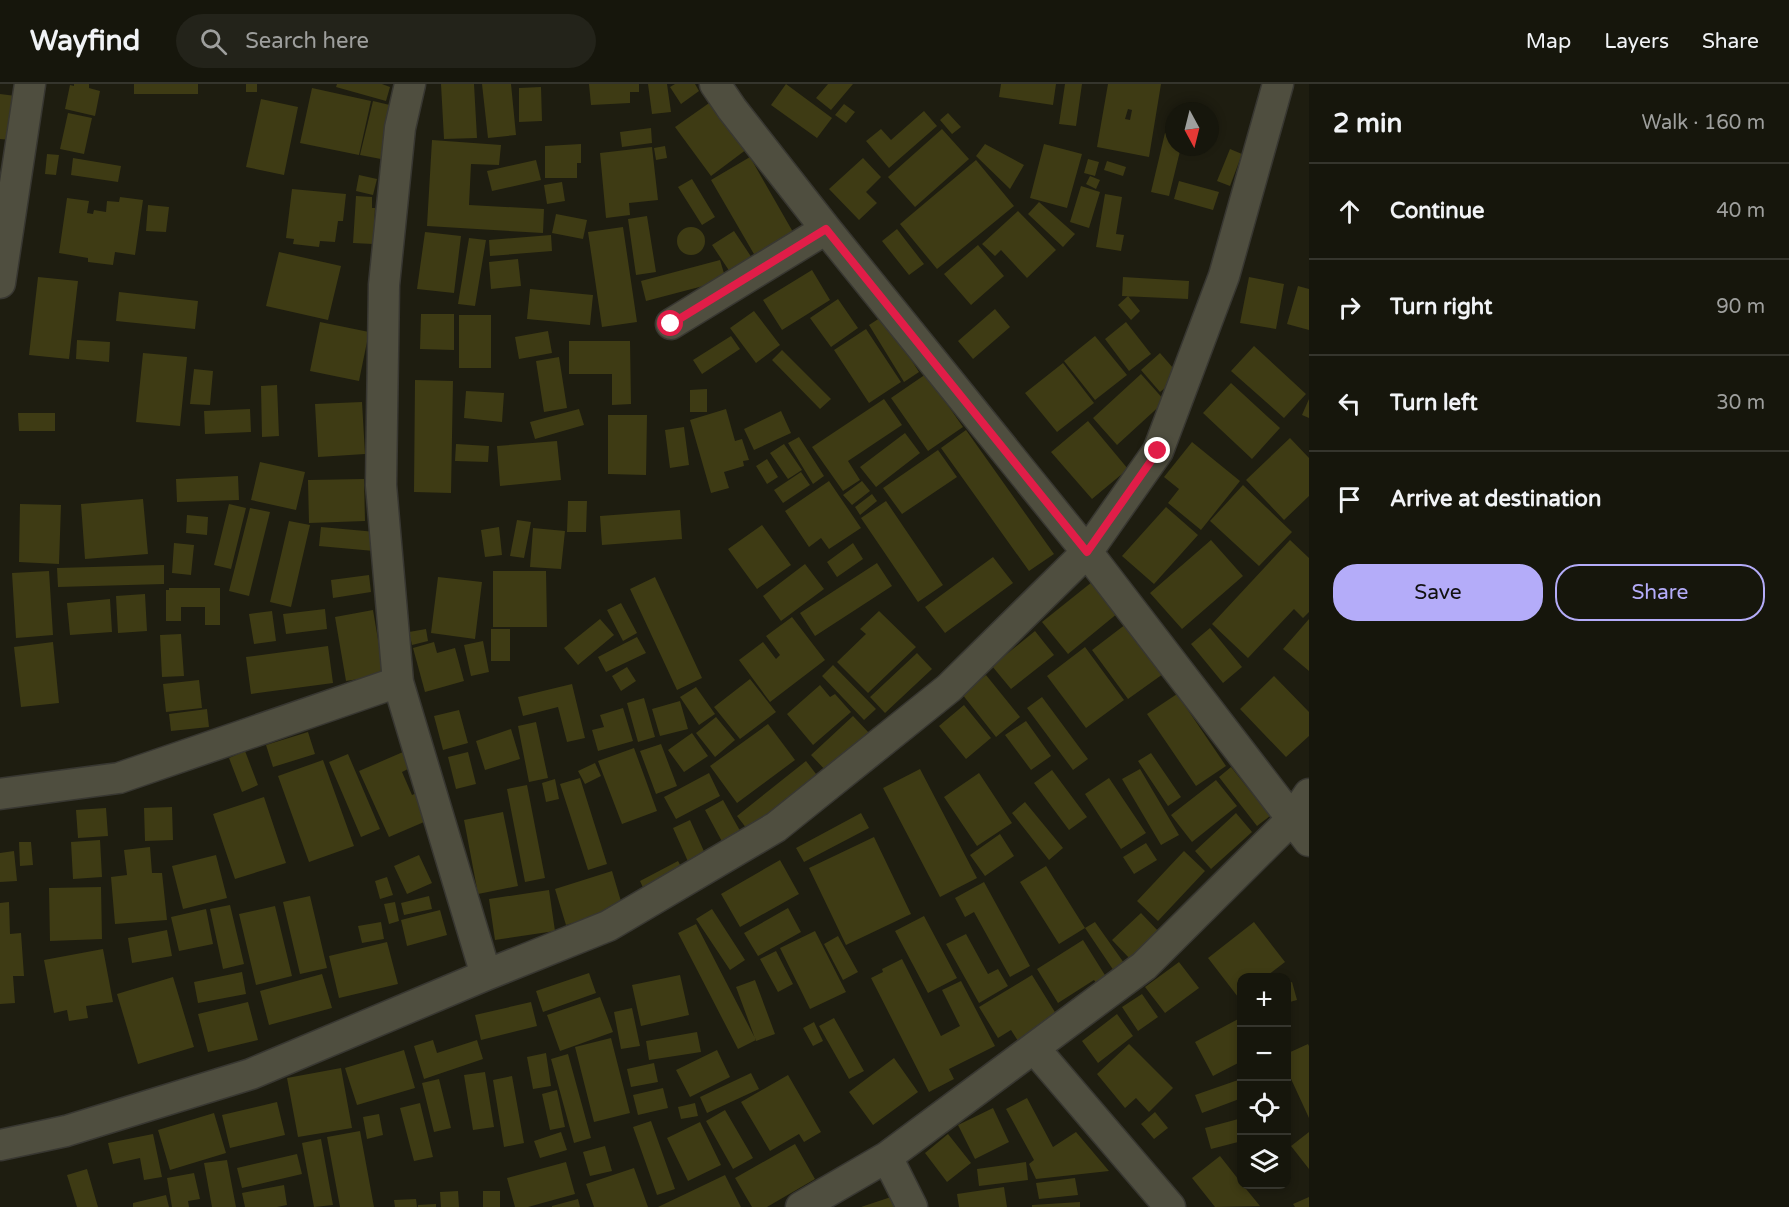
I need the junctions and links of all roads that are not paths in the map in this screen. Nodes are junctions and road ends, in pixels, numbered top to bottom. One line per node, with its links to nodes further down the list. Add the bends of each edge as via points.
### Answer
1 (30, 84): 6 (street)
2 (410, 84): 9 (street, via 400,128 384,285 381,486)
3 (715, 84): 5 (street)
4 (1278, 84): 8 (street, via 1224,276 1158,451)
5 (826, 229): 7 (street); 8 (street)
6 (0, 283)
7 (671, 324)
8 (1087, 552): 12 (street); 13 (street, via 949,688 776,827 608,926)
9 (398, 682): 10 (street, via 119,778); 13 (street)
10 (0, 794)
11 (1309, 794): 12 (street)
12 (1300, 830): 14 (street, via 1144,966)
13 (486, 975): 15 (street, via 251,1074 66,1131)
14 (1034, 1048): 16 (street); 19 (street)
15 (0, 1145)
16 (887, 1157): 17 (street); 18 (street)
17 (801, 1207)
18 (912, 1207)
19 (1170, 1207)

